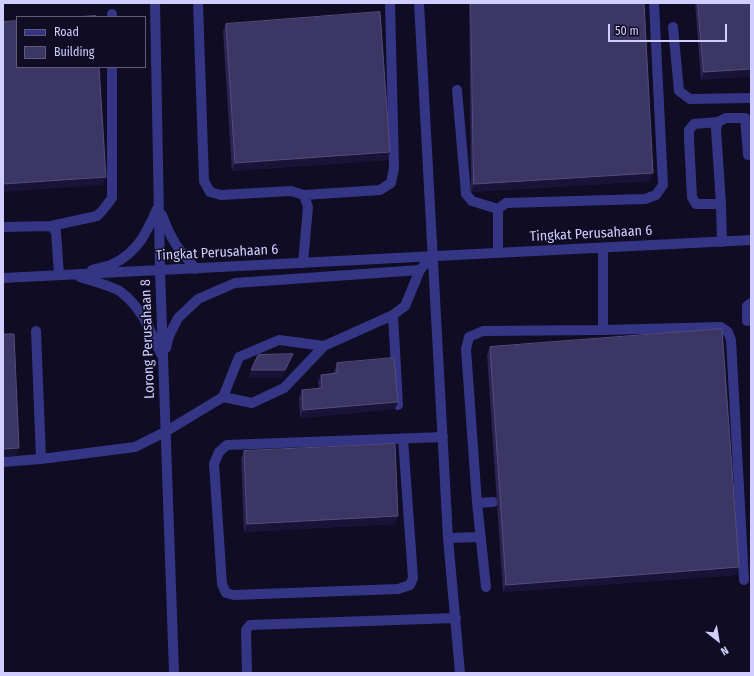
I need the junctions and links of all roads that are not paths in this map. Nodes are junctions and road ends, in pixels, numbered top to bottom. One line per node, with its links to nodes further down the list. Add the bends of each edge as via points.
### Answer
1 (155, 3): 14 (street, Lorong Perusahaan 8)
2 (198, 3): 12 (street, via 204,181 210,192 221,195 291,191)
3 (390, 3): 12 (street, via 394,168 391,183 380,190)
4 (419, 3): 22 (street)
5 (654, 3): 15 (street, via 663,185 656,195 646,199 506,203)
6 (673, 27): 9 (street, via 679,91 690,99)
7 (112, 68): 16 (street, via 112,198 97,216)
8 (457, 90): 15 (street, via 466,194 472,201)
9 (751, 98)
10 (718, 122): 11 (street, via 726,118 745,118); 13 (street, via 716,129); 13 (street, via 694,124 689,130 689,139 692,198 696,204)
11 (748, 155)
12 (304, 195): 23 (street, via 308,207)
13 (721, 204): 19 (street)
14 (159, 205): 24 (street, via 175,245); 25 (street, Lorong Perusahaan 8); 28 (street, via 144,236 132,251 113,264)
15 (498, 209): 21 (street)
16 (51, 226): 17 (street); 27 (street, via 56,232)
17 (3, 227)
18 (751, 240): 19 (street, Tingkat Perusahaan 6)
19 (722, 242): 20 (street, Tingkat Perusahaan 6)
20 (603, 248): 21 (street, Tingkat Perusahaan 6); 33 (street)
21 (498, 253): 22 (street, Tingkat Perusahaan 6)
22 (432, 256): 23 (street, Tingkat Perusahaan 6); 26 (street); 40 (street)
23 (302, 263): 24 (street, Tingkat Perusahaan 6)
24 (196, 268): 25 (street, Tingkat Perusahaan 6)
25 (160, 270): 28 (street, Tingkat Perusahaan 6); 36 (street, Lorong Perusahaan 8)
26 (420, 270): 31 (street, via 405,306); 36 (street, via 235,283 198,299 178,318 169,336)
27 (58, 275): 28 (street, Tingkat Perusahaan 6); 29 (street, Tingkat Perusahaan 6)
28 (75, 275): 36 (street, via 120,291 137,308 151,330)
29 (3, 278)
30 (751, 303): 32 (street, via 747,306)
31 (393, 315): 35 (street); 38 (street)
32 (747, 321)
33 (603, 330): 45 (street, via 483,331 469,337 466,349); 48 (street, via 721,327 728,332 731,340)
34 (36, 331): 42 (street)
35 (324, 346): 37 (street, via 284,388 252,403); 37 (street, via 280,340 239,357)
36 (163, 359): 39 (street, Lorong Perusahaan 8)
37 (223, 397): 39 (street)
38 (398, 405)
39 (165, 432): 42 (street, via 135,447); 51 (street, Lorong Perusahaan 8)
40 (443, 437): 41 (street); 47 (street)
41 (403, 439): 41 (street, via 227,445 219,452 214,464 222,584 226,593 234,595 398,589 410,586 413,578)
42 (41, 459): 43 (street)
43 (3, 462)
44 (494, 502): 45 (street)
45 (477, 503): 46 (street)
46 (481, 537): 47 (street); 49 (street)
47 (448, 538): 50 (street)
48 (744, 580)
49 (486, 587)
50 (456, 618): 52 (street, via 250,625 246,630); 53 (street)
51 (174, 673)
52 (248, 673)
53 (460, 673)

